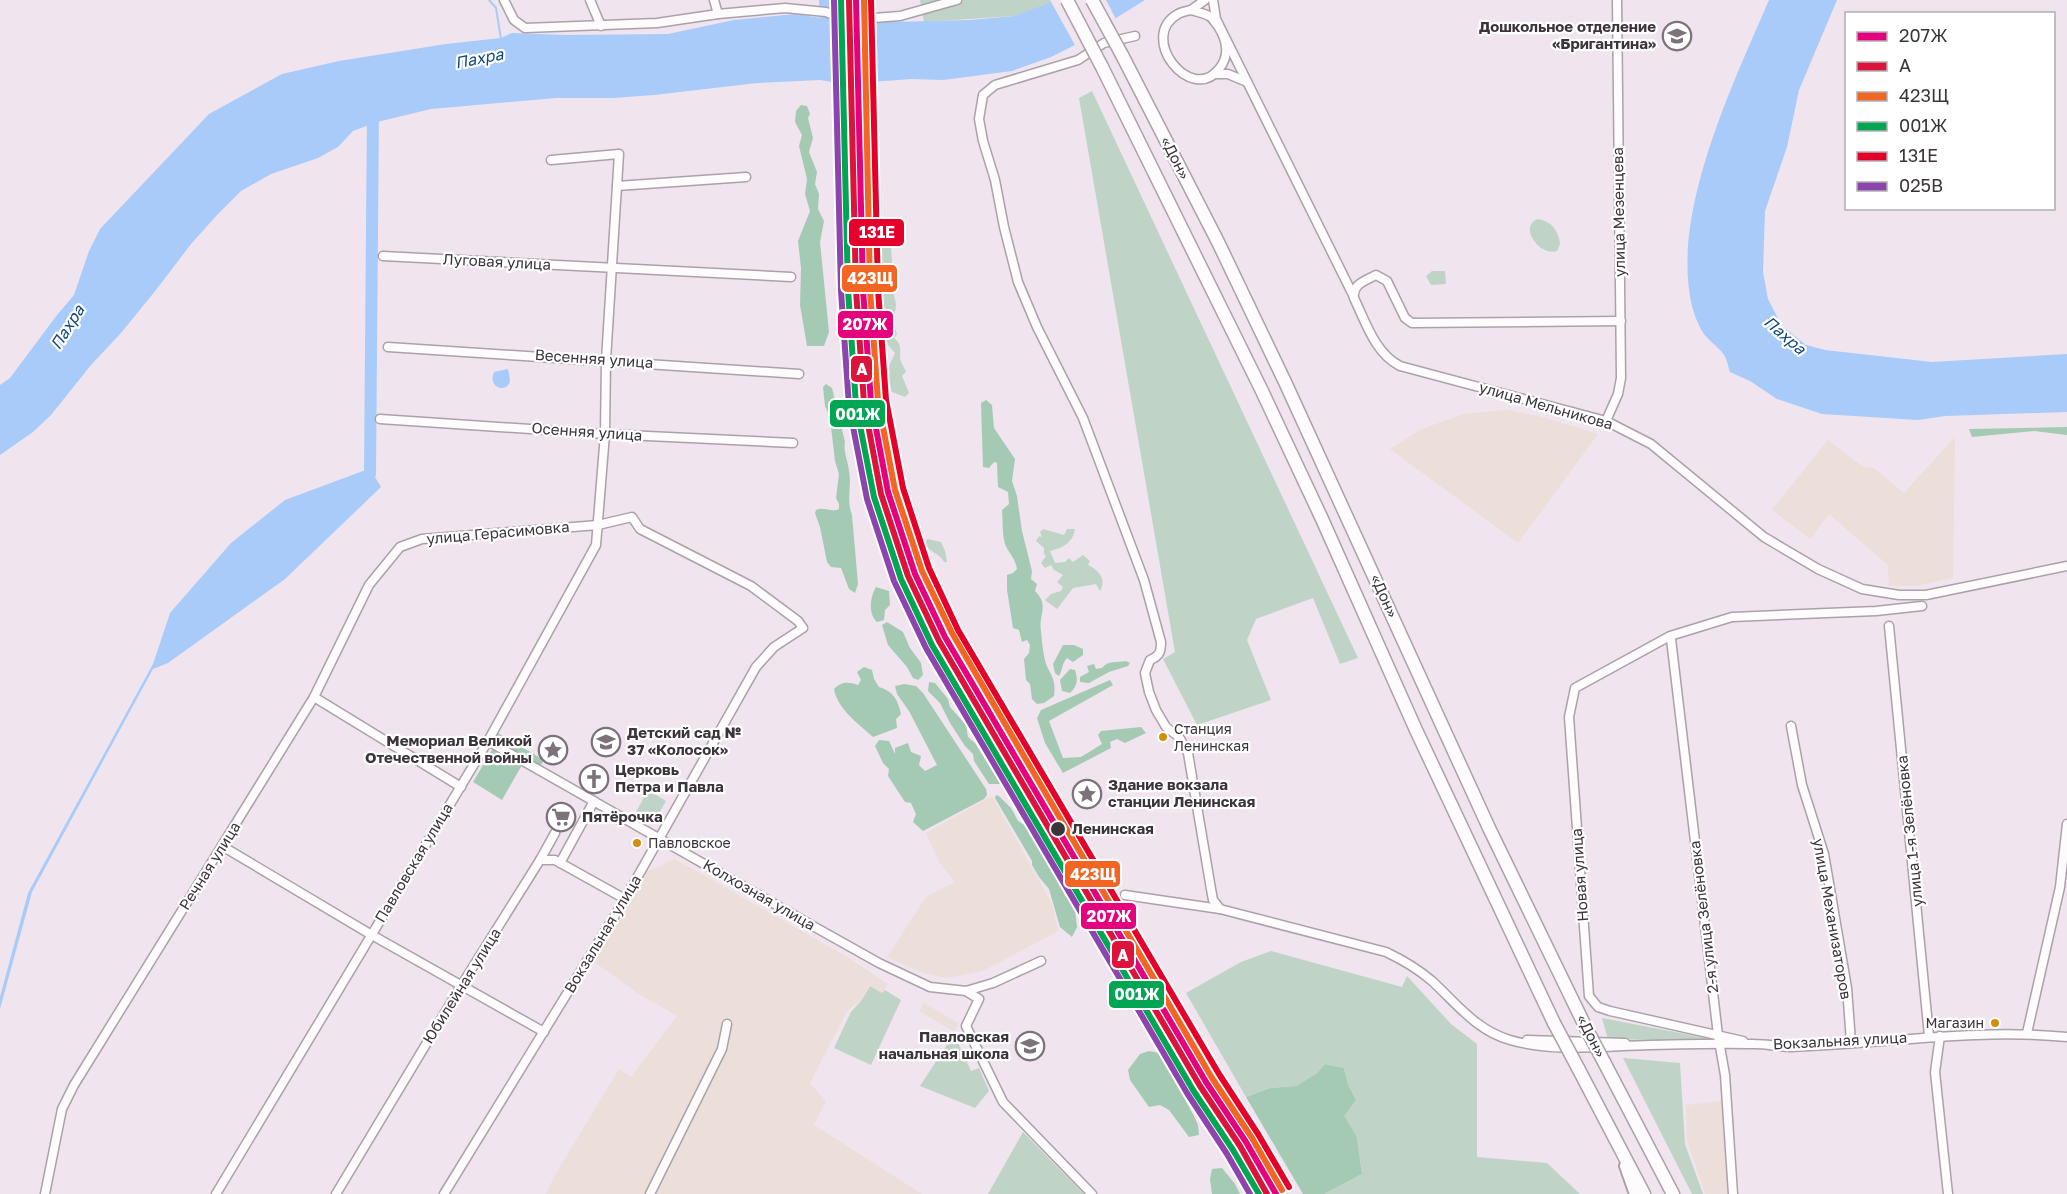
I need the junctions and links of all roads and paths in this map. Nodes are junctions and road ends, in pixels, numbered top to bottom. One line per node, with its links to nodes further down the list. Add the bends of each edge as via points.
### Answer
1 (504, 0): 12 (street, via 514,20 525,28)
2 (590, 0): 12 (street)
3 (714, 0): 11 (street)
4 (957, 0): 11 (street, via 900,16 860,19 785,8)
5 (1067, 0): 67 (highway, «Дон», bridge, via 1262,391 1554,1023)
6 (1092, 0): 76 (highway, «Дон», bridge, via 1218,242 1494,838 1586,1028)
7 (1205, 0): 10 (street)
8 (1213, 0): 13 (street)
9 (1617, 0): 24 (street, улица Мезенцева)
10 (1191, 10): 13 (street, via 1210,16); 15 (street, via 1177,14 1166,26 1163,40 1167,58 1181,73 1196,79)
11 (718, 14): 12 (street)
12 (601, 26)
13 (1223, 34): 15 (street, via 1224,63); 16 (street, улица Мельникова)
14 (1135, 36): 52 (street, via 1104,43 1078,60 995,85 983,94 979,119 1018,282 1083,418 1144,580 1161,642 1161,652 1150,660 1145,673 1149,692 1166,727 1179,737 1188,753 1213,900)
15 (1215, 74): 16 (street, via 1228,74)
16 (1247, 82): 23 (street, улица Мельникова)
17 (551, 160): 19 (street, via 619,154)
18 (746, 177): 19 (street)
19 (617, 186): 21 (street)
20 (384, 256): 21 (street, Луговая улица)
21 (612, 267): 22 (street, Луговая улица); 26 (street)
22 (791, 276)
23 (1354, 298): 24 (street, via 1356,286 1376,275 1387,281 1409,322); 29 (street, улица Мельникова, via 1379,349 1400,366)
24 (1621, 321): 29 (street, улица Мезенцева, via 1620,386)
25 (388, 347): 26 (street, Весенняя улица)
26 (606, 360): 27 (street, Весенняя улица); 30 (street)
27 (799, 374)
28 (380, 419): 30 (street, Осенняя улица)
29 (1606, 421): 34 (street, улица Мельникова, via 1651,444 1764,537 1862,589 1926,595)
30 (605, 434): 31 (street, Осенняя улица); 32 (street)
31 (794, 443)
32 (598, 525): 33 (street, улица Герасимовка, via 422,539); 36 (street, улица Герасимовка, via 632,517 640,529 751,586); 41 (street, Павловская улица, via 596,545)
33 (400, 547): 39 (street, Речная улица, via 369,585)
34 (2067, 566)
35 (1923, 606): 38 (street, Новая улица, via 1732,617)
36 (798, 621): 46 (street, Вокзальная улица, via 803,628 774,647 756,667)
37 (1889, 626): 61 (street, улица 1-я Зелёновка)
38 (1670, 638): 60 (street, 2-я улица Зелёновка); 60 (street, Новая улица, via 1575,688 1570,711 1589,991 1598,1007)
39 (314, 697): 42 (street); 47 (street, Речная улица)
40 (1791, 726): 64 (street, улица Механизаторов, via 1802,785 1824,855 1847,988)
41 (488, 741): 42 (street, Павловская улица); 43 (street, Колхозная улица)
42 (461, 787): 53 (street, Павловская улица)
43 (594, 801): 46 (street, Колхозная улица); 49 (street)
44 (2067, 824): 59 (street, via 2060,887)
45 (555, 833): 48 (street, Юбилейная улица)
46 (659, 838): 51 (street, Вокзальная улица); 56 (street, Колхозная улица, via 879,963 930,987)
47 (222, 846): 53 (street); 68 (street, Речная улица, via 66,1101)
48 (540, 860): 49 (street); 55 (street, Юбилейная улица)
49 (560, 863): 51 (street)
50 (1125, 895): 52 (street)
51 (625, 899): 58 (street, Вокзальная улица)
52 (1220, 909): 66 (street, Вокзальная улица, via 1386,952 1433,982 1475,1023 1497,1036)
53 (370, 934): 55 (street); 69 (street, Павловская улица)
54 (1041, 961): 56 (street, Колхозная улица)
55 (461, 986): 58 (street); 70 (street, Юбилейная улица)
56 (966, 991): 73 (street, via 979,999 966,1026 1003,1101)
57 (727, 1024): 72 (street, via 722,1049)
58 (544, 1032): 71 (street, Вокзальная улица)
59 (2027, 1033): 62 (street, Вокзальная улица); 63 (street, Вокзальная улица)
60 (1718, 1035): 65 (street, Новая улица); 66 (street, 2-я улица Зелёновка)
61 (1929, 1036): 62 (street, Вокзальная улица); 64 (street, Вокзальная улица)
62 (1940, 1036): 78 (street, via 1935,1072)
63 (2067, 1037)
64 (1851, 1042): 65 (street, Вокзальная улица, via 1788,1047)
65 (1755, 1044): 66 (street, Вокзальная улица)
66 (1720, 1045): 77 (street, 2-я улица Зелёновка)
67 (1620, 1152): 74 (main road); 75 (highway, «Дон»)
68 (45, 1194)
69 (216, 1194)
70 (336, 1194)
71 (444, 1194)
72 (650, 1194)
73 (1092, 1194)
74 (1635, 1194)
75 (1644, 1194)
76 (1673, 1194)
77 (1733, 1194)
78 (1948, 1194)

